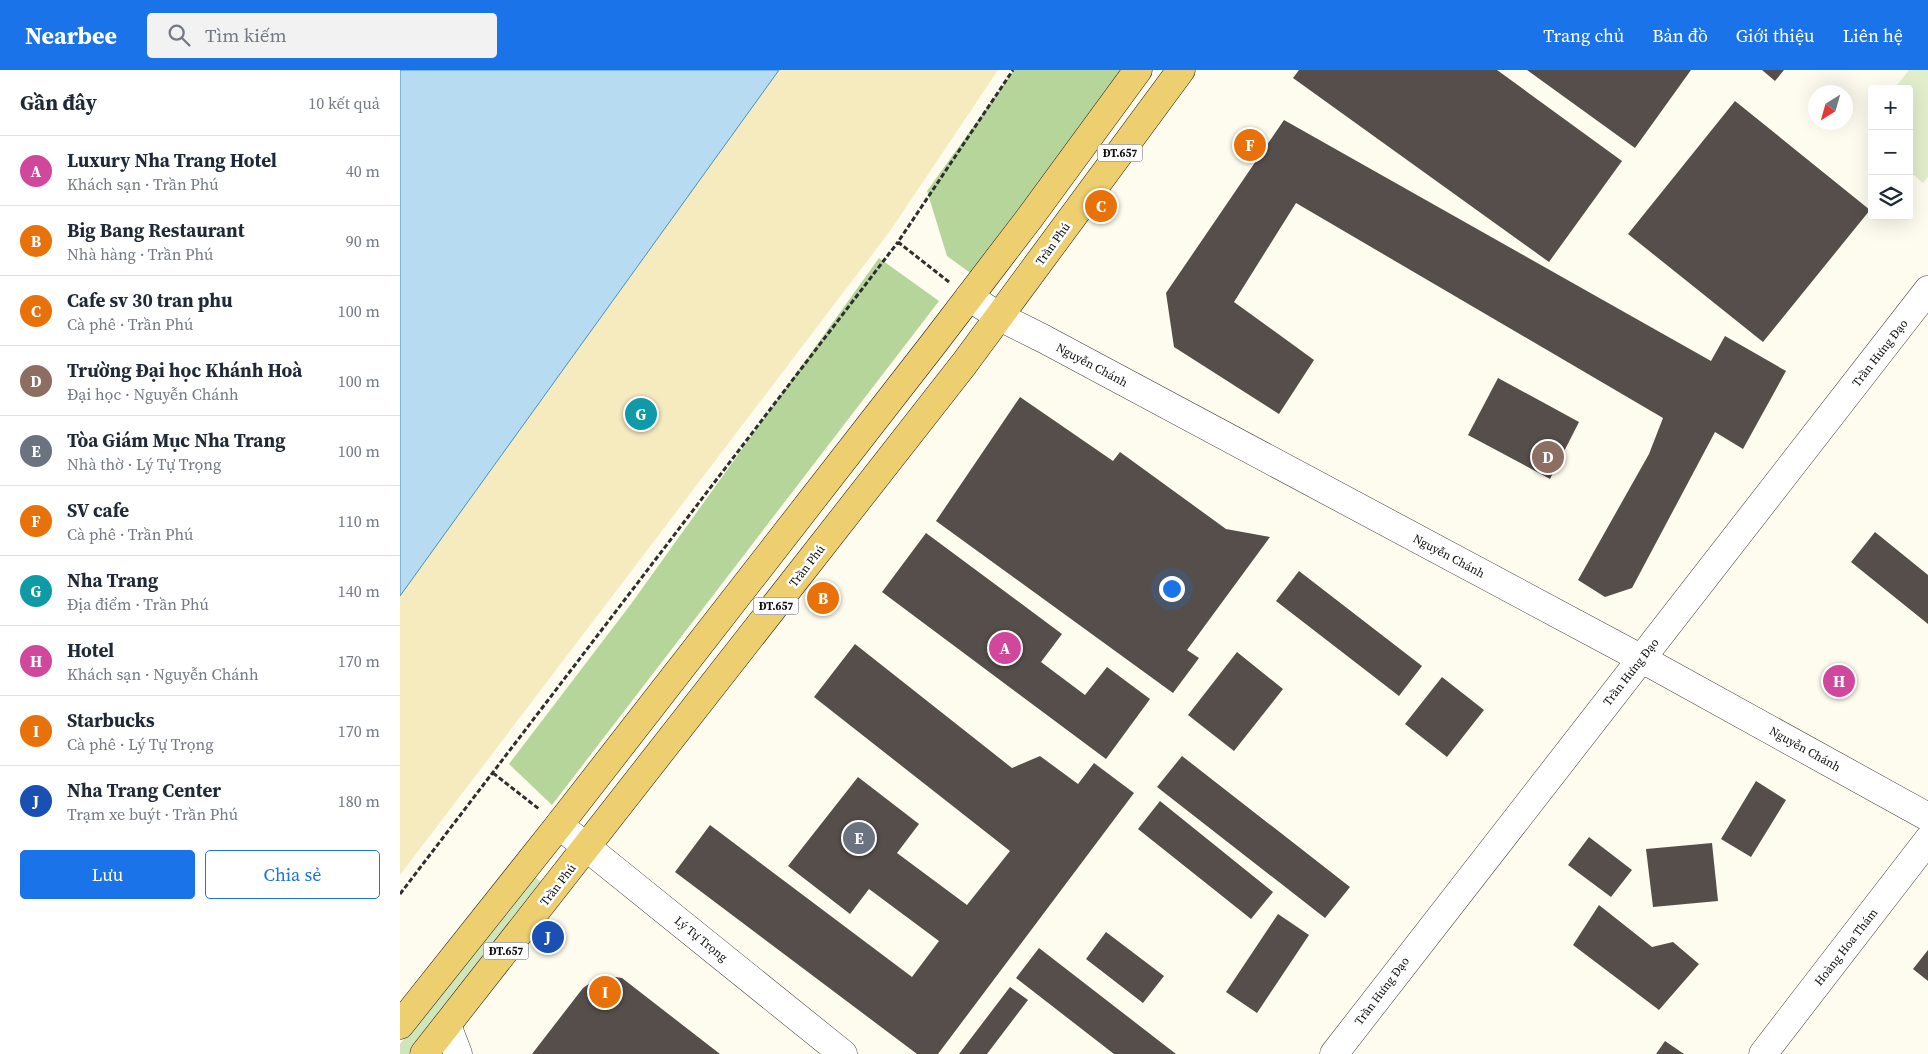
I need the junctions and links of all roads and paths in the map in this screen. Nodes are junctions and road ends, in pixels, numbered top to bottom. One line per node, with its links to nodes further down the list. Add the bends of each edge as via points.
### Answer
1 (1013, 70): 4 (path)
2 (1138, 70): 6 (main road, ĐT.657)
3 (1181, 70): 7 (main road, Trần Phú / ĐT.657)
4 (898, 242): 6 (path); 9 (path)
5 (1928, 290): 8 (street, Trần Hưng Đạo)
6 (969, 297): 7 (street, Nguyễn Chánh); 11 (main road, ĐT.657)
7 (1000, 317): 8 (street, Nguyễn Chánh); 13 (main road, Trần Phú / ĐT.657)
8 (1642, 659): 10 (street, Nguyễn Chánh); 20 (street, Trần Hưng Đạo)
9 (493, 773): 11 (path); 14 (path)
10 (1928, 817)
11 (559, 824): 13 (street, Lý Tự Trọng); 16 (main road, ĐT.657)
12 (1928, 840): 21 (street, Hoàng Hoa Thám)
13 (587, 847): 15 (main road, Trần Phú / ĐT.657); 19 (street, Lý Tự Trọng)
14 (400, 894)
15 (447, 1025): 17 (main road, Trần Phú / ĐT.657); 18 (street)
16 (400, 1026)
17 (424, 1054)
18 (458, 1054)
19 (843, 1054)
20 (1334, 1054)
21 (1763, 1054)

